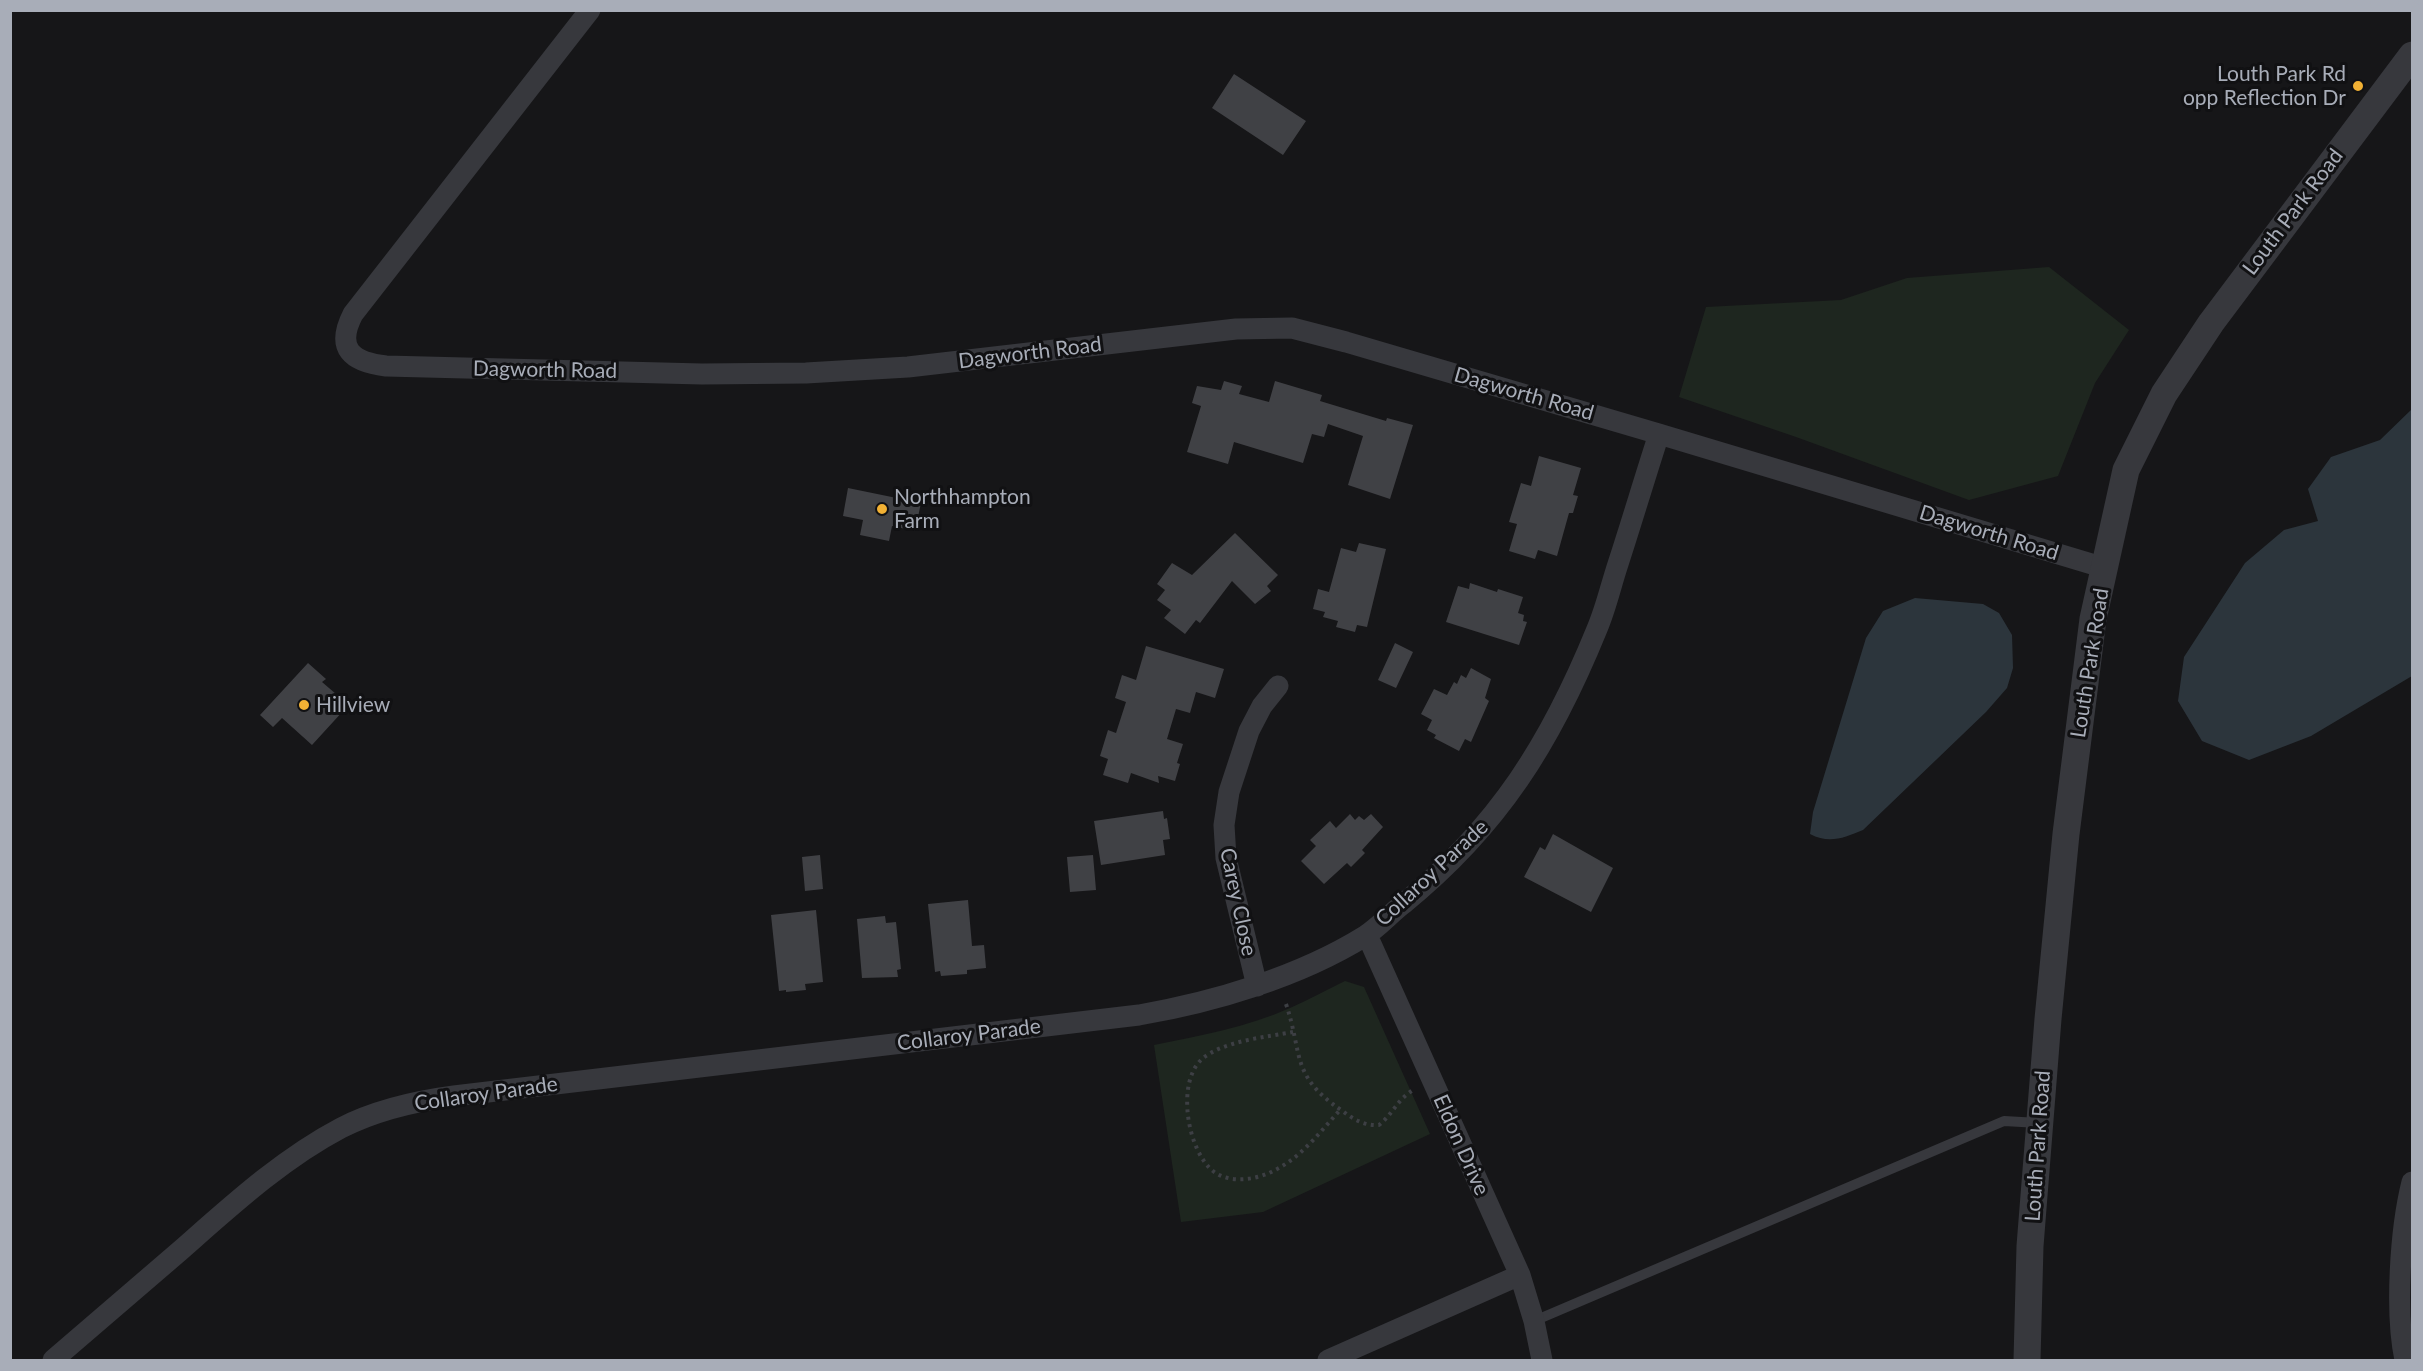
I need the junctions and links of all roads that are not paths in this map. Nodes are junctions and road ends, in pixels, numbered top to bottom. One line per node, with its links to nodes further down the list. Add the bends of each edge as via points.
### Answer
1 (590, 10): 3 (street, Dagworth Road, via 353,314 345,334 351,354 386,366 806,373 908,367 1226,330 1292,328)
2 (2411, 60): 4 (street, Louth Park Road, via 2250,270 2164,393 2126,470)
3 (1659, 434): 4 (street, Dagworth Road); 6 (street, Collaroy Parade, via 1598,628 1550,732 1484,827 1429,882)
4 (2105, 568): 8 (street, Louth Park Road, via 2093,619 2066,834)
5 (1278, 686): 7 (street, Carey Close, via 1249,731 1228,792 1224,825 1226,858)
6 (1367, 935): 7 (street, Collaroy Parade); 10 (street, Eldon Drive)
7 (1257, 986): 12 (street, Collaroy Parade, via 1139,1015 454,1096 379,1112 341,1128 288,1162 225,1211)
8 (2039, 1123): 11 (lane, via 2004,1121); 15 (street, Louth Park Road)
9 (2412, 1182): 16 (street, via 2400,1307)
10 (1520, 1275): 11 (street, Eldon Drive); 13 (street)
11 (1534, 1321): 14 (street, Eldon Drive)
12 (53, 1360)
13 (1328, 1360)
14 (1542, 1360)
15 (2027, 1360)
16 (2405, 1360)

